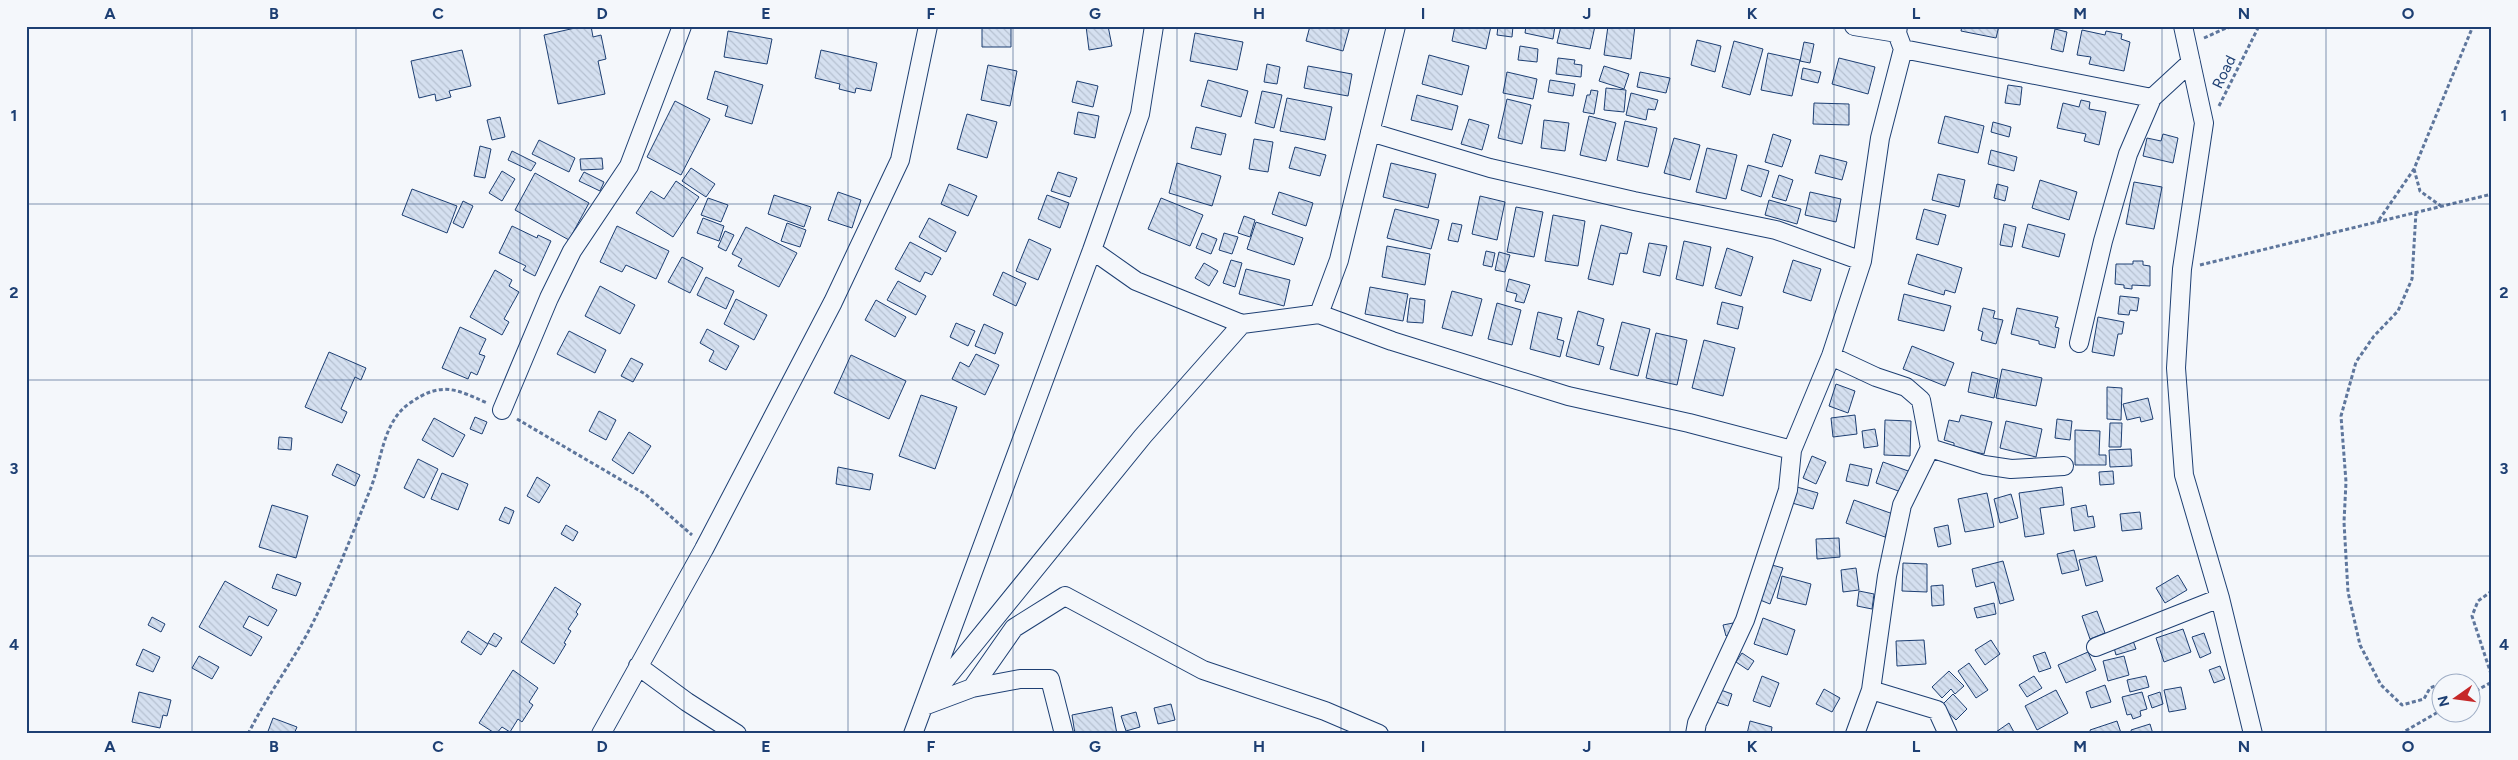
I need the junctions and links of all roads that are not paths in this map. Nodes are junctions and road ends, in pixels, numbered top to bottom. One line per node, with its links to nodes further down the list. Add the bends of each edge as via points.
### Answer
1 (682, 26): 17 (street, via 629,166 572,251)
2 (928, 26): 23 (street, via 900,160 833,302 704,549)
3 (1154, 26): 11 (street, via 1140,114)
4 (1396, 26): 10 (street)
5 (1854, 26): 7 (street)
6 (2183, 26): 8 (street)
7 (1899, 36): 9 (street); 12 (street)
8 (2190, 55): 9 (street); 21 (street, via 2204,123 2182,270 2176,368 2184,475)
9 (2152, 98): 15 (street, via 2125,163)
10 (1370, 132): 12 (street, via 1490,168 1776,230); 13 (street, via 1338,260)
11 (1092, 250): 14 (street, via 1136,281); 26 (street)
12 (1862, 260): 16 (street)
13 (1320, 314): 14 (street); 19 (street, via 1392,341 1568,396)
14 (1242, 324): 26 (street, via 1143,436)
15 (2079, 343)
16 (1831, 356): 18 (street, via 1906,387 1921,400); 19 (street)
17 (502, 410)
18 (1930, 448): 20 (street, via 1984,465 2011,469); 25 (street, via 1902,505 1887,576)
19 (1792, 450): 32 (street, via 1788,490 1745,620 1696,723)
20 (2064, 466)
21 (2220, 598): 22 (street); 35 (street)
22 (2096, 647)
23 (638, 666): 27 (street); 28 (street)
24 (972, 688): 26 (street); 30 (street, via 1020,678 1050,678); 31 (street, via 1014,628 1066,596 1203,670 1324,711)
25 (1871, 690): 33 (street); 34 (street, via 1937,710)
26 (923, 707): 29 (street)
27 (601, 734)
28 (737, 734)
29 (912, 734)
30 (1064, 734)
31 (1379, 734)
32 (1695, 734)
33 (1855, 734)
34 (1948, 734)
35 (2253, 734)

